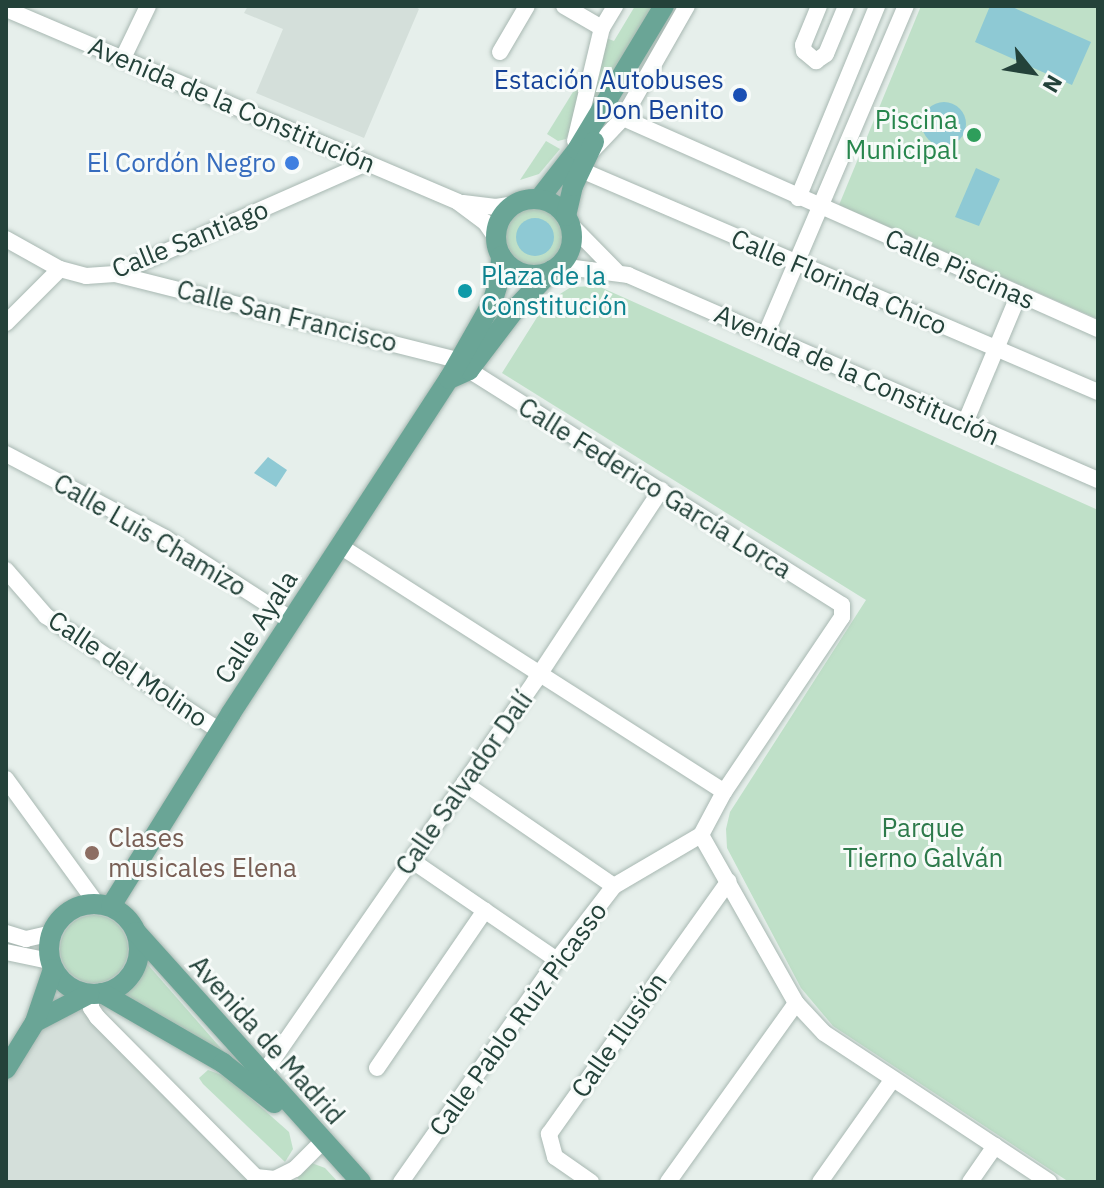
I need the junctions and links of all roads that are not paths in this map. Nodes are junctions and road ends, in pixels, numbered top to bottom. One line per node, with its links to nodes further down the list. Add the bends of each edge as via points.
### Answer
1 (148, 6): 14 (street)
2 (527, 6): 13 (street)
3 (564, 6): 12 (street)
4 (615, 6): 12 (street)
5 (664, 6): 17 (main road)
6 (687, 6): 15 (street)
7 (819, 6): 8 (street, via 803,45 816,61 826,54)
8 (846, 6)
9 (877, 6): 21 (street)
10 (906, 6): 24 (street)
11 (6, 9): 14 (street, Avenida de la Constitución)
12 (602, 28): 20 (street, via 577,138)
13 (500, 52)
14 (123, 58): 16 (street, Avenida de la Constitución)
15 (623, 118): 17 (street); 21 (street, Calle Piscinas)
16 (333, 149): 18 (street, Avenida de la Constitución); 19 (street)
17 (582, 159): 20 (main road); 25 (main road); 28 (street, Calle Florinda Chico)
18 (367, 163): 19 (street, Calle Santiago); 22 (street, Avenida de la Constitución)
19 (342, 175): 32 (street, Calle Santiago)
20 (544, 194): 23 (main road); 25 (main road)
21 (798, 198): 24 (street, Calle Piscinas)
22 (458, 202): 23 (street, Avenida de la Constitución); 27 (street, Avenida de la Constitución, via 485,222)
23 (514, 204): 27 (main road, via 498,225)
24 (822, 208): 28 (street); 33 (street, Calle Piscinas)
25 (568, 220): 29 (main road, via 571,246); 31 (street)
26 (6, 239): 30 (street)
27 (499, 247): 29 (main road, via 508,265 529,275); 38 (main road, Calle Ayala, via 500,276 492,303)
28 (796, 265): 36 (street); 37 (street, Calle Florinda Chico)
29 (555, 268): 31 (street); 38 (main road, Calle Ayala)
30 (60, 269): 32 (street, Calle Santiago, via 86,276); 34 (street)
31 (616, 271): 36 (street, Avenida de la Constitución)
32 (115, 274): 38 (street, Calle San Francisco)
33 (1019, 294): 35 (street, Calle Piscinas); 37 (street)
34 (6, 323)
35 (1098, 329)
36 (765, 336): 40 (street, Avenida de la Constitución)
37 (995, 349): 39 (street, Calle Florinda Chico); 40 (street)
38 (459, 370): 43 (street, Calle Federico García Lorca); 44 (main road, Calle Ayala)
39 (1098, 392)
40 (965, 423): 42 (street, Avenida de la Constitución)
41 (6, 454): 46 (street, Calle Luis Chamizo, via 165,538)
42 (1098, 480)
43 (661, 490): 47 (street, Calle Salvador Dalí); 51 (street, Calle Federico García Lorca, via 842,605 842,617)
44 (340, 546): 46 (main road, Calle Ayala); 47 (street)
45 (6, 570): 48 (street, Calle del Molino, via 46,616)
46 (292, 620): 48 (main road, Calle Ayala)
47 (541, 673): 50 (street, Calle Salvador Dalí); 51 (street)
48 (220, 731): 56 (main road, Calle Ayala)
49 (6, 779): 56 (street)
50 (464, 783): 53 (street, Calle Salvador Dalí); 55 (street)
51 (724, 792): 52 (street)
52 (701, 835): 54 (street); 55 (street, Calle Pablo Ruiz Picasso)
53 (411, 860): 57 (street); 73 (street, Calle Salvador Dalí)
54 (729, 881): 67 (street); 82 (street, Calle Ilusión, via 549,1134 555,1157)
55 (614, 886): 63 (street, Calle Pablo Ruiz Picasso)
56 (103, 897): 58 (main road); 60 (main road, via 67,913)
57 (485, 910): 63 (street); 71 (street)
58 (136, 932): 66 (main road, via 134,971 126,981); 73 (main road, Avenida de Madrid)
59 (6, 933): 60 (street, via 26,939)
60 (52, 933): 64 (main road)
61 (6, 952): 62 (street)
62 (23, 957): 64 (street); 65 (street, via 37,969)
63 (557, 960): 81 (street, Calle Pablo Ruiz Picasso)
64 (52, 965): 65 (main road); 66 (main road, via 69,986)
65 (46, 989): 70 (main road)
66 (94, 994): 68 (main road); 69 (street, via 91,1008); 75 (main road, Avenida de Madrid, via 247,1078)
67 (796, 1003): 74 (street, via 824,1033); 83 (street)
68 (59, 1006): 69 (street); 70 (main road)
69 (97, 1017): 78 (street)
70 (35, 1022): 72 (main road)
71 (377, 1068)
72 (6, 1069)
73 (263, 1074): 75 (main road, Avenida de Madrid)
74 (893, 1079): 76 (street); 84 (street)
75 (320, 1144): 77 (street); 79 (main road, Avenida de Madrid); 80 (main road, Avenida de Madrid)
76 (995, 1146): 85 (street); 86 (street)
77 (293, 1176): 78 (street)
78 (258, 1180)
79 (348, 1182)
80 (361, 1182)
81 (401, 1182)
82 (591, 1182)
83 (668, 1182)
84 (820, 1182)
85 (970, 1182)
86 (1049, 1182)

